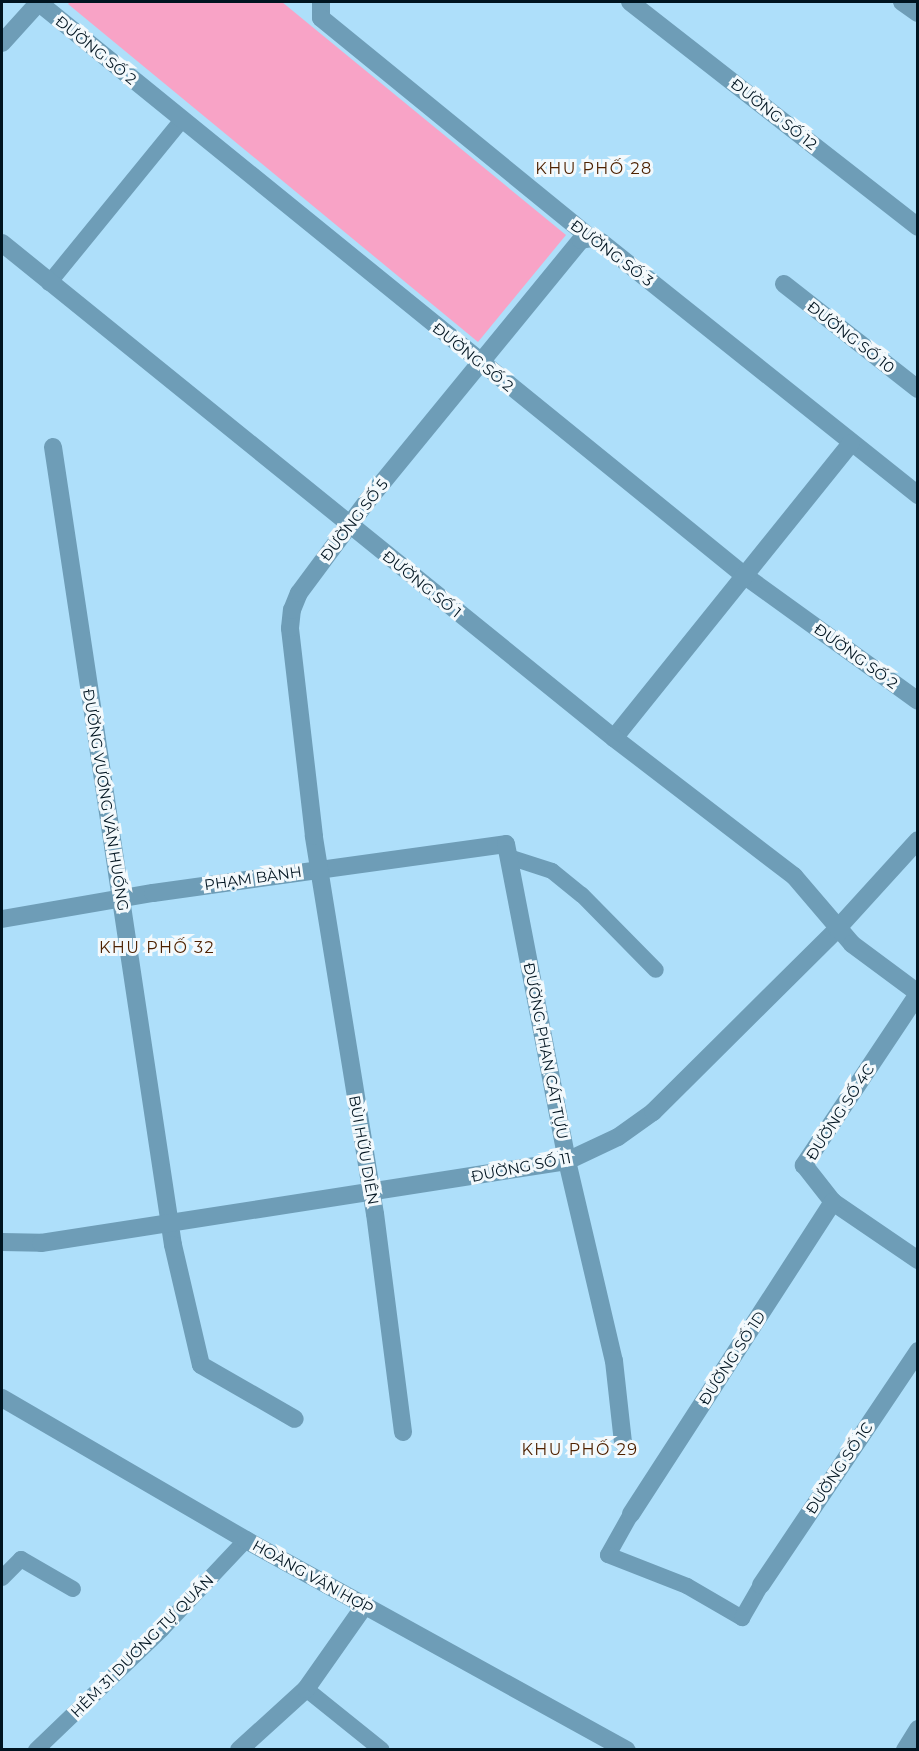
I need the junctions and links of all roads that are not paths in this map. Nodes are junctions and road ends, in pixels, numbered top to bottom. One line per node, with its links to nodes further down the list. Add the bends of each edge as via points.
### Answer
1 (38, 2): 6 (street); 7 (street, ĐƯỜNG SỐ 2)
2 (321, 2): 9 (street, ĐƯỜNG SỐ 3, via 321,18)
3 (631, 2): 8 (street, ĐƯỜNG SỐ 12)
4 (903, 2): 5 (street)
5 (918, 13)
6 (2, 42)
7 (182, 120): 11 (lane); 13 (street, ĐƯỜNG SỐ 2)
8 (918, 227)
9 (591, 238): 13 (street, ĐƯỜNG SỐ 5, via 580,240); 15 (street, ĐƯỜNG SỐ 3, via 601,242)
10 (2, 243): 11 (street, ĐƯỜNG SỐ 1)
11 (49, 283): 18 (street, ĐƯỜNG SỐ 1)
12 (784, 284): 14 (street, ĐƯỜNG SỐ 10)
13 (480, 362): 18 (street, ĐƯỜNG SỐ 5); 19 (street, ĐƯỜNG SỐ 2)
14 (918, 389)
15 (852, 443): 17 (street, ĐƯỜNG SỐ 3); 19 (street)
16 (53, 447): 25 (street, ĐƯỜNG VƯƠNG VĂN HUỐNG)
17 (918, 495)
18 (349, 525): 21 (street, ĐƯỜNG SỐ 1); 24 (street, ĐƯỜNG SỐ 5, via 299,593 290,628)
19 (745, 576): 20 (street, ĐƯỜNG SỐ 2); 21 (street)
20 (918, 701)
21 (614, 738): 27 (street, ĐƯỜNG SỐ 1, via 794,876)
22 (918, 840): 27 (street, ĐƯỜNG SỐ 11)
23 (507, 851): 24 (street, PHẠM BÀNH); 28 (lane, via 552,871 582,895); 30 (street, ĐƯỜNG PHAN CÁT TỰU)
24 (319, 868): 25 (street, PHẠM BÀNH); 31 (street, BÙI HỮU DIÊN)
25 (121, 898): 26 (street, PHẠM BÀNH); 33 (street, ĐƯỜNG VƯƠNG VĂN HUỐNG)
26 (2, 919)
27 (837, 929): 29 (street, ĐƯỜNG SỐ 1, via 866,956); 30 (street, ĐƯỜNG SỐ 11, via 653,1112 618,1137)
28 (656, 970)
29 (918, 993): 32 (street, ĐƯỜNG SỐ 4C, via 804,1165)
30 (567, 1161): 31 (street, ĐƯỜNG SỐ 11); 40 (street, ĐƯỜNG PHAN CÁT TỰU, via 614,1361)
31 (371, 1194): 33 (street, ĐƯỜNG SỐ 11); 39 (street, BÙI HỮU DIÊN)
32 (833, 1202): 35 (street, ĐƯỜNG SỐ 4C); 41 (street, ĐƯỜNG SỐ 1D)
33 (169, 1224): 34 (street, ĐƯỜNG SỐ 11, via 41,1243); 38 (street, ĐƯỜNG VƯƠNG VĂN HUỐNG, via 201,1365)
34 (2, 1242)
35 (918, 1260)
36 (918, 1351): 44 (street, ĐƯỜNG SỐ 1C)
37 (2, 1398): 42 (street, HOÀNG VĂN HỢP)
38 (295, 1419)
39 (403, 1432)
40 (623, 1443)
41 (631, 1515): 44 (lane, via 608,1555 687,1586 742,1618)
42 (246, 1540): 46 (street, HOÀNG VĂN HỢP); 49 (lane, HẺM 31 DƯƠNG TỰ QUÁN, via 162,1629)
43 (2, 1578): 45 (lane, via 21,1559)
44 (761, 1585)
45 (74, 1589)
46 (365, 1605): 47 (street); 52 (street, HOÀNG VĂN HỢP)
47 (306, 1689): 50 (street); 51 (lane)
48 (918, 1729): 53 (street)
49 (36, 1749)
50 (239, 1749)
51 (382, 1749)
52 (627, 1749)
53 (905, 1749)

